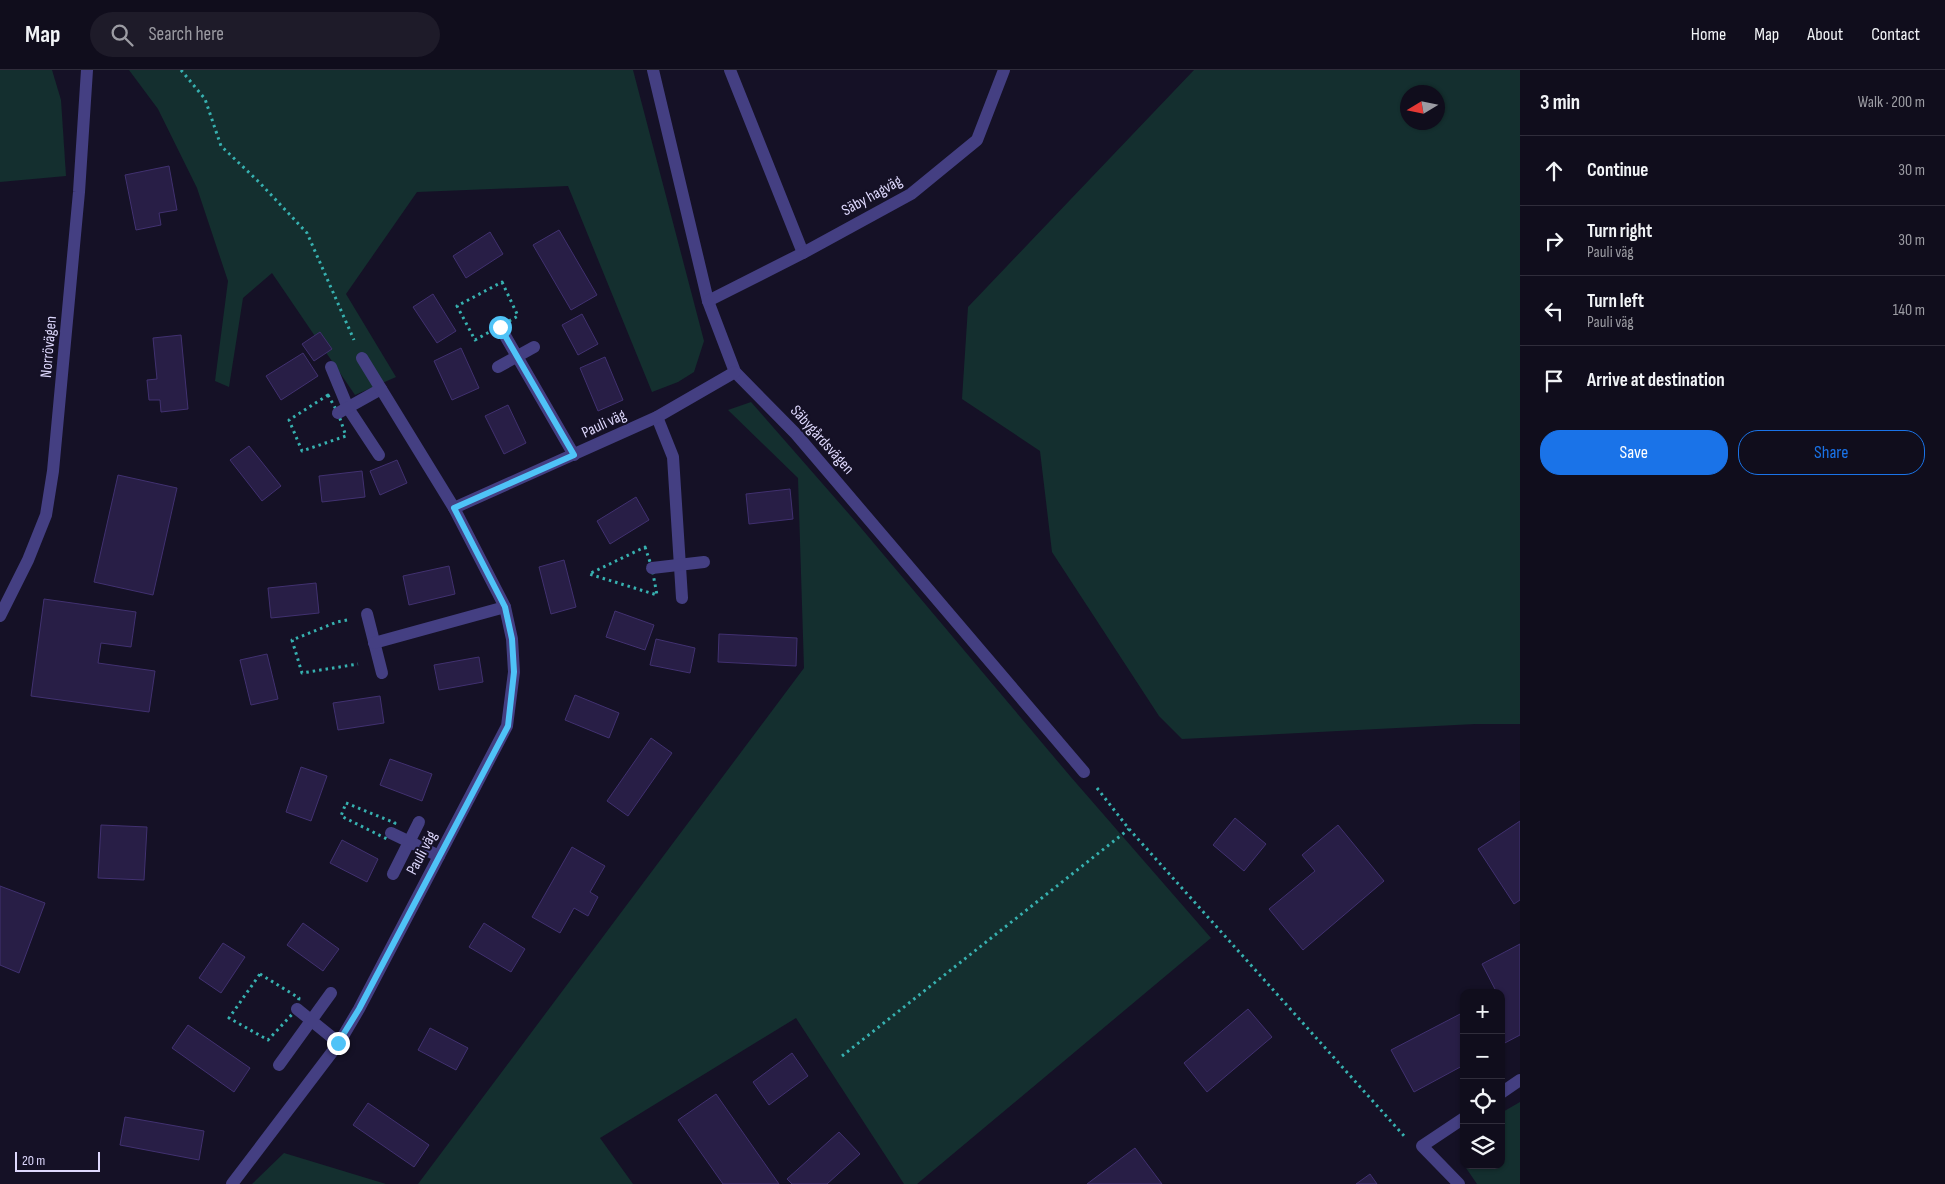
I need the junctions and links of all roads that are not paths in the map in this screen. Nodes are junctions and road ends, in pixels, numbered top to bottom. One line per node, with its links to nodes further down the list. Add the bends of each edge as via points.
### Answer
1 (87, 70): 25 (street, Norrövägen, via 54,471 46,515)
2 (653, 70): 6 (street, Säbygårdsvägen)
3 (730, 70): 5 (street)
4 (1004, 70): 5 (street, Säby hagväg, via 977,140 911,194)
5 (803, 253): 6 (street, Säby hagväg)
6 (708, 301): 13 (street, Säbygårdsvägen)
7 (500, 327): 9 (street)
8 (534, 348): 9 (street)
9 (517, 357): 12 (street); 18 (street)
10 (362, 358): 14 (street, Pauli väg)
11 (332, 367): 15 (street)
12 (498, 367)
13 (735, 372): 16 (street, Pauli väg); 29 (street, Säbygårdsvägen, via 796,434)
14 (381, 389): 15 (street); 19 (street, Pauli väg)
15 (343, 411): 17 (street)
16 (657, 418): 18 (street, Pauli väg); 21 (street, via 672,457)
17 (379, 455)
18 (574, 455): 19 (street, Pauli väg)
19 (454, 508): 24 (street, Pauli väg)
20 (704, 562): 21 (street)
21 (680, 565): 22 (street); 23 (street)
22 (652, 568)
23 (682, 598)
24 (505, 607): 27 (street); 33 (street, Pauli väg, via 512,639 514,672 508,726)
25 (0, 616)
26 (368, 616): 27 (street)
27 (374, 643): 28 (street)
28 (380, 666)
29 (1084, 772)
30 (419, 822): 32 (street)
31 (391, 833): 32 (street)
32 (409, 841): 33 (street); 34 (street)
33 (439, 856): 38 (street, Pauli väg)
34 (393, 874)
35 (331, 993): 37 (street)
36 (297, 1009): 37 (street)
37 (311, 1021): 38 (street); 39 (street)
38 (338, 1043): 43 (street, Pauli väg)
39 (279, 1065)
40 (1520, 1080): 41 (street)
41 (1505, 1090)
42 (1460, 1121): 44 (street, via 1422,1146)
43 (232, 1184)
44 (1459, 1184)

